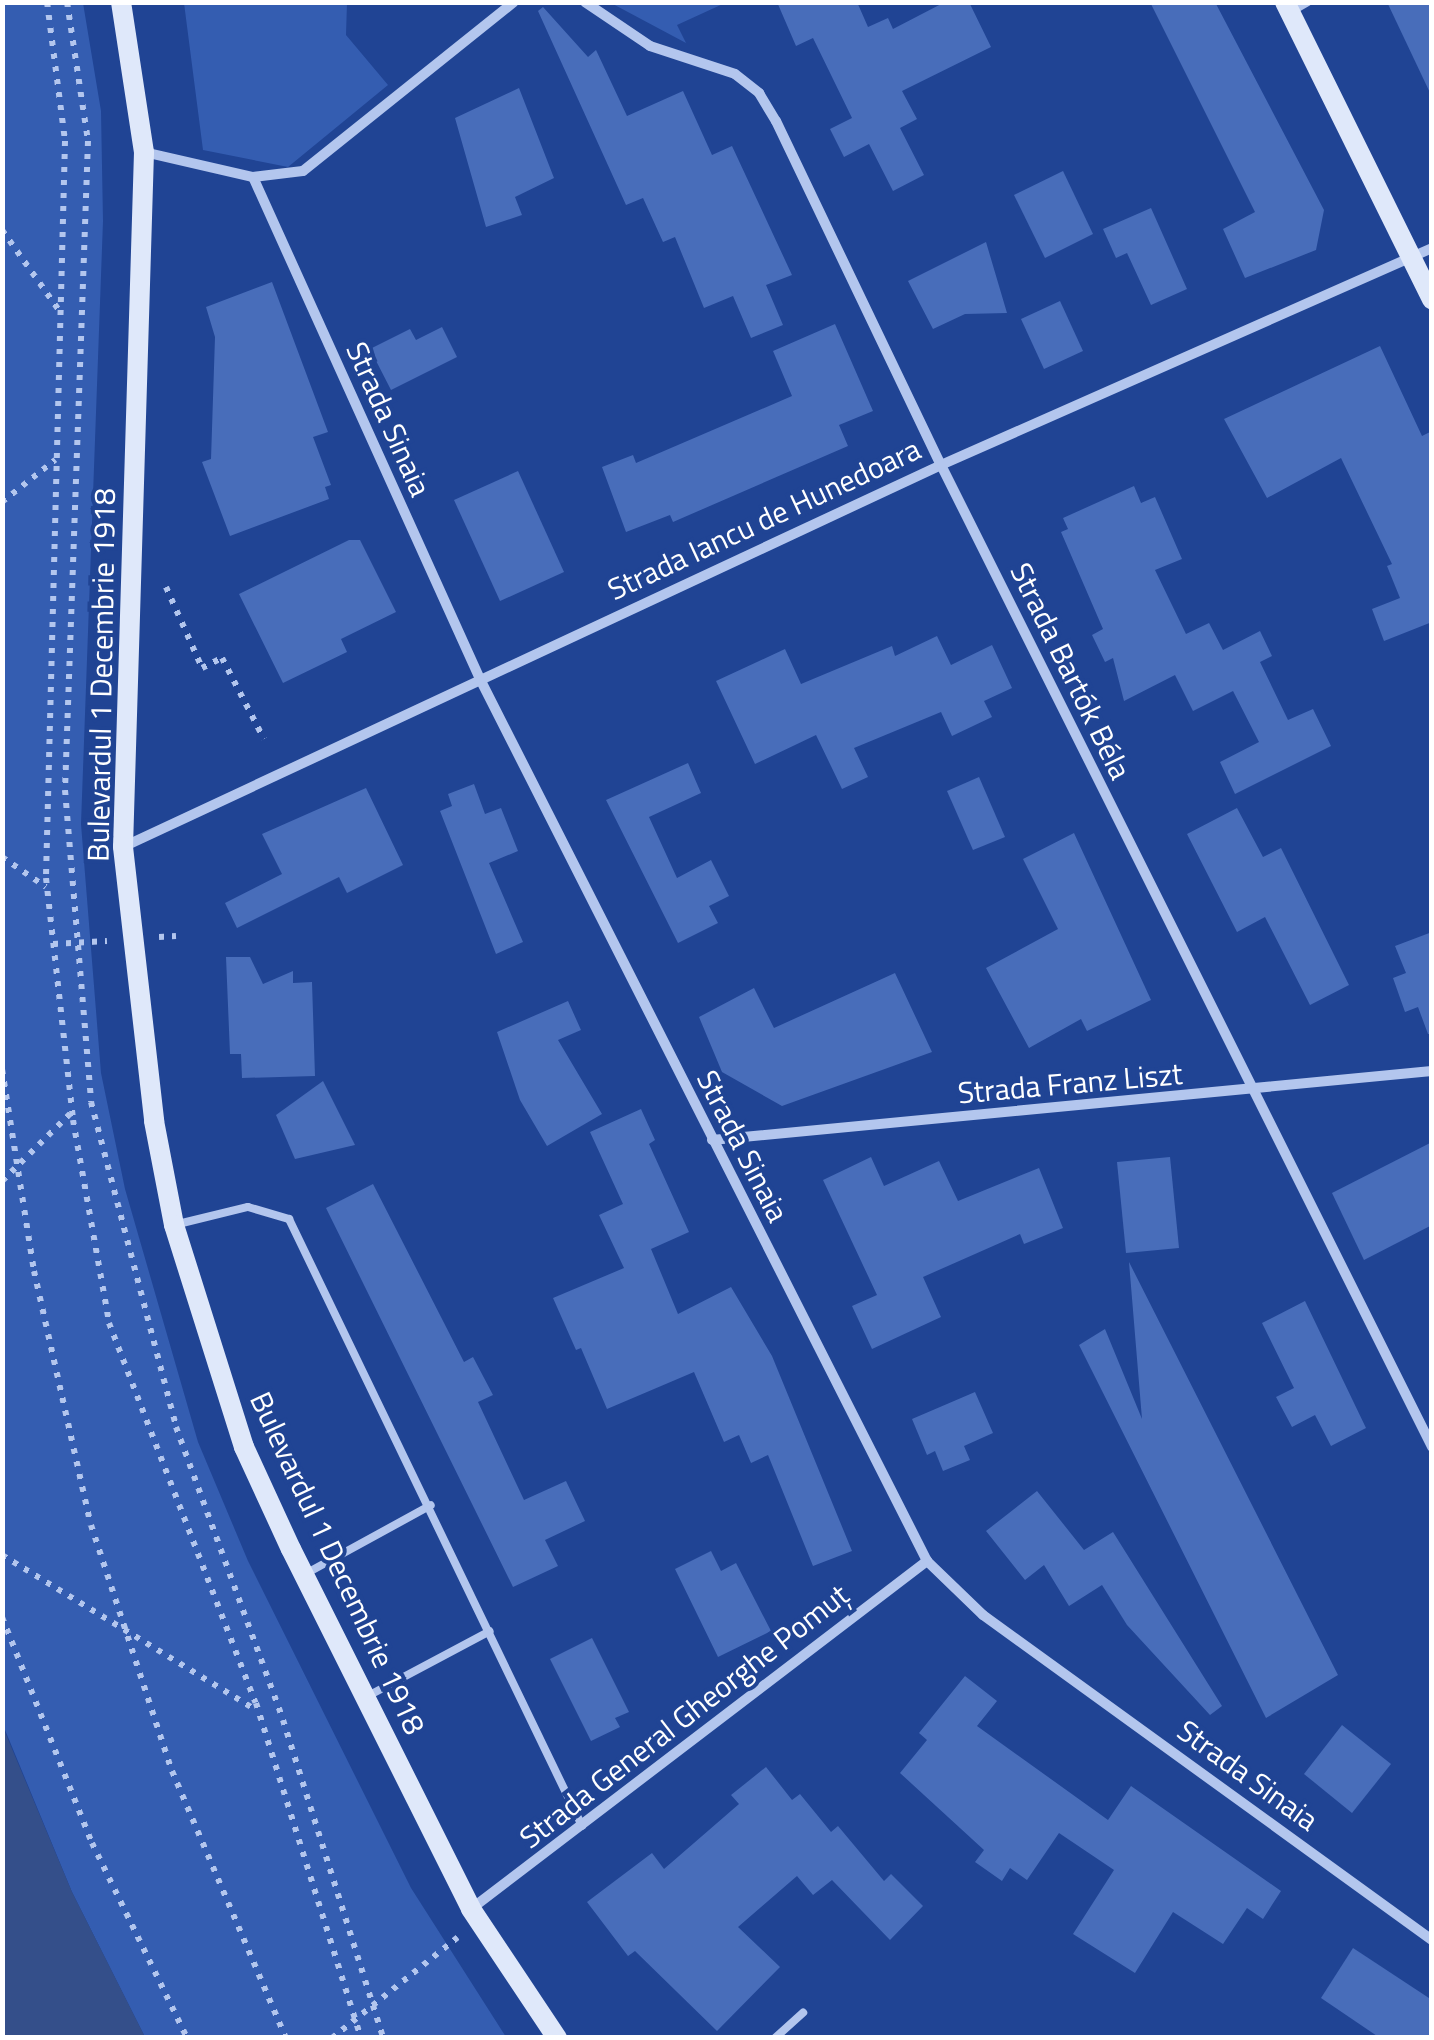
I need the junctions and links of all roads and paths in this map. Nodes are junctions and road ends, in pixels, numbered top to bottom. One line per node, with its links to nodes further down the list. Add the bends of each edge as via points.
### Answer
1 (47, 2): 13 (path, via 64,142)
2 (67, 2): 45 (path, via 88,141 65,790 91,1102 176,1426 283,1720)
3 (121, 2): 7 (main road, Bulevardul 1 Decembrie 1918)
4 (514, 2): 8 (street, via 303,171)
5 (585, 2): 15 (street, Strada Bartók Béla, via 650,46 708,62 758,93)
6 (1294, 6): 11 (main road)
7 (144, 152): 8 (street); 20 (main road, Bulevardul 1 Decembrie 1918)
8 (253, 178): 18 (street, Strada Sinaia)
9 (2, 230): 13 (path)
10 (1432, 248): 11 (street, Strada Iancu de Hunedoara)
11 (1410, 258): 12 (main road); 15 (street, Strada Iancu de Hunedoara)
12 (1432, 300)
13 (62, 314): 14 (path)
14 (56, 459): 16 (path); 22 (path, via 44,763)
15 (941, 465): 18 (street, Strada Iancu de Hunedoara); 25 (street, Strada Bartók Béla)
16 (2, 502)
17 (166, 587): 19 (path, via 202,668 222,658)
18 (480, 679): 20 (street, Strada Iancu de Hunedoara); 27 (street, Strada Sinaia)
19 (264, 739)
20 (123, 846): 30 (main road, Bulevardul 1 Decembrie 1918, via 136,984)
21 (2, 857): 22 (path)
22 (47, 887): 26 (path)
23 (2, 1069): 28 (path)
24 (1432, 1071): 25 (street, Strada Franz Liszt)
25 (1252, 1092): 27 (street, Strada Franz Liszt); 31 (street, Strada Bartók Béla)
26 (72, 1112): 28 (path); 40 (path, via 109,1322)
27 (712, 1140): 34 (street, Strada Sinaia)
28 (16, 1167): 29 (path); 37 (path, via 57,1388)
29 (2, 1181)
30 (174, 1225): 32 (lane, via 248,1207 289,1219); 35 (main road, Bulevardul 1 Decembrie 1918, via 244,1447)
31 (1432, 1447)
32 (430, 1506): 35 (lane); 38 (lane)
33 (2, 1555): 37 (path)
34 (927, 1561): 41 (street, Strada General Gheorghe Pomuț); 44 (street, Strada Sinaia, via 983,1616)
35 (304, 1575): 39 (main road, Bulevardul 1 Decembrie 1918)
36 (2, 1617): 48 (path, via 92,1842)
37 (122, 1629): 40 (path); 49 (path, via 172,1771)
38 (490, 1631): 39 (lane); 41 (lane)
39 (365, 1698): 42 (main road, Bulevardul 1 Decembrie 1918)
40 (258, 1710): 47 (path)
41 (582, 1826): 42 (street, Strada General Gheorghe Pomuț)
42 (471, 1909): 53 (main road, Bulevardul 1 Decembrie 1918)
43 (458, 1937): 45 (path)
44 (1432, 1940)
45 (372, 2004): 47 (path); 52 (path)
46 (803, 2012): 54 (lane)
47 (355, 2020): 50 (path); 51 (path)
48 (187, 2038)
49 (286, 2038)
50 (332, 2038)
51 (361, 2038)
52 (383, 2038)
53 (557, 2038)
54 (776, 2038)

